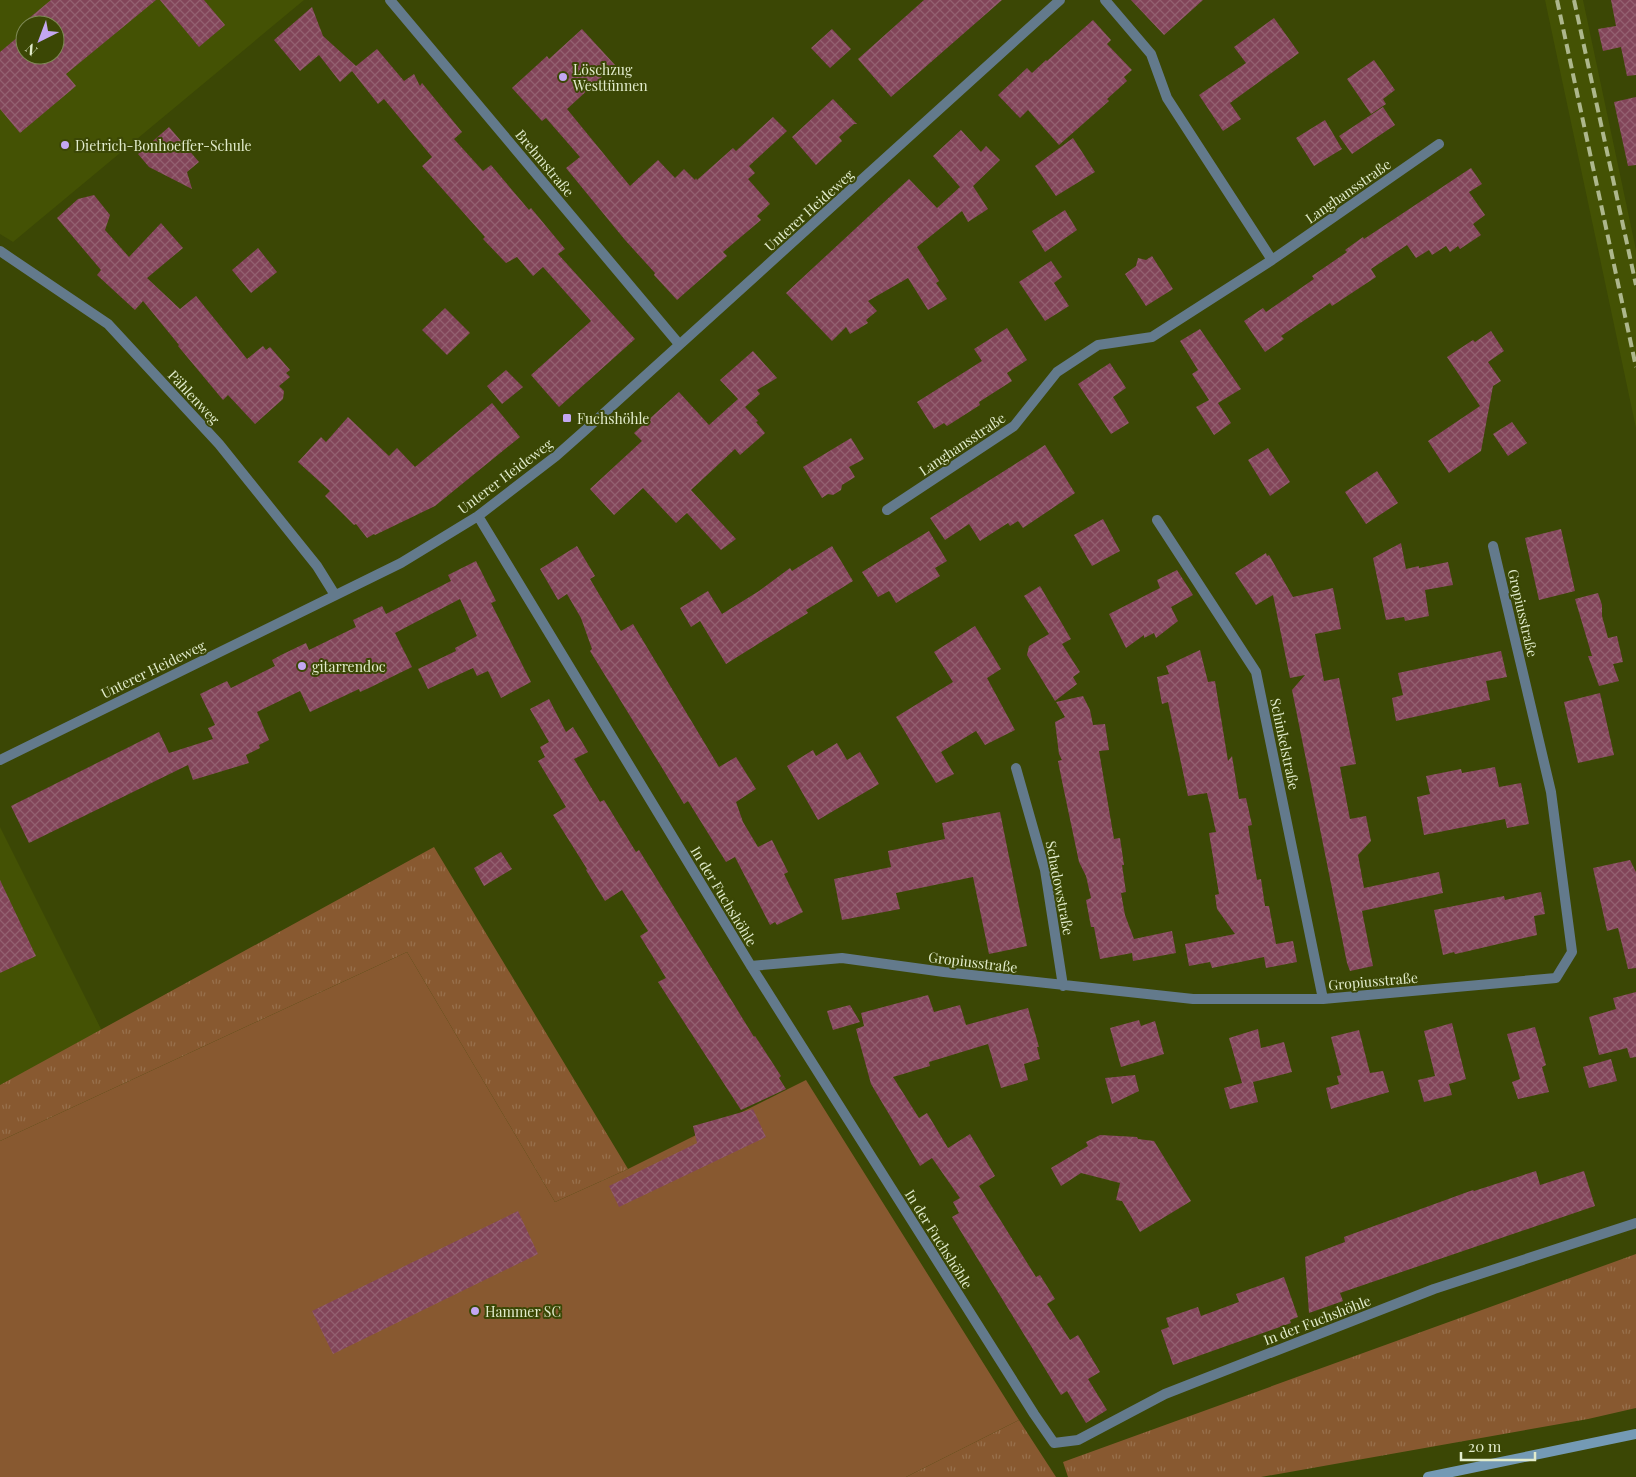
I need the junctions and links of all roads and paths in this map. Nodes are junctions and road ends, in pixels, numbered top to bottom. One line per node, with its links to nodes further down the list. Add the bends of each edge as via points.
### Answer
1 (390, 0): 7 (street, Brehmstraße)
2 (1060, 0): 7 (street, Unterer Heideweg)
3 (1104, 0): 6 (street, via 1151,54 1167,98)
4 (1439, 144): 6 (street, Langhansstraße)
5 (0, 250): 12 (street, Pählenweg, via 108,324 219,444 316,566)
6 (1272, 260): 8 (street, Langhansstraße, via 1152,337 1098,345 1057,372 1014,426)
7 (679, 344): 9 (street, Unterer Heideweg, via 556,456)
8 (887, 510)
9 (478, 516): 12 (street, Unterer Heideweg, via 401,563); 15 (street, In der Fuchshöhle)
10 (1157, 520): 17 (street, Schinkelstraße, via 1256,672)
11 (1493, 546): 17 (street, Gropiusstraße, via 1551,792 1572,952 1556,978)
12 (335, 595): 13 (street, Unterer Heideweg)
13 (0, 760)
14 (1016, 768): 16 (street, Schadowstraße, via 1045,870)
15 (751, 966): 16 (street, Gropiusstraße, via 842,958); 18 (street, In der Fuchshöhle, via 1054,1443 1078,1440 1165,1394 1434,1289)
16 (1063, 986): 17 (street, Gropiusstraße, via 1193,999)
17 (1323, 999)
18 (1636, 1223)
19 (1636, 1434): 20 (main road)
20 (1428, 1477)

